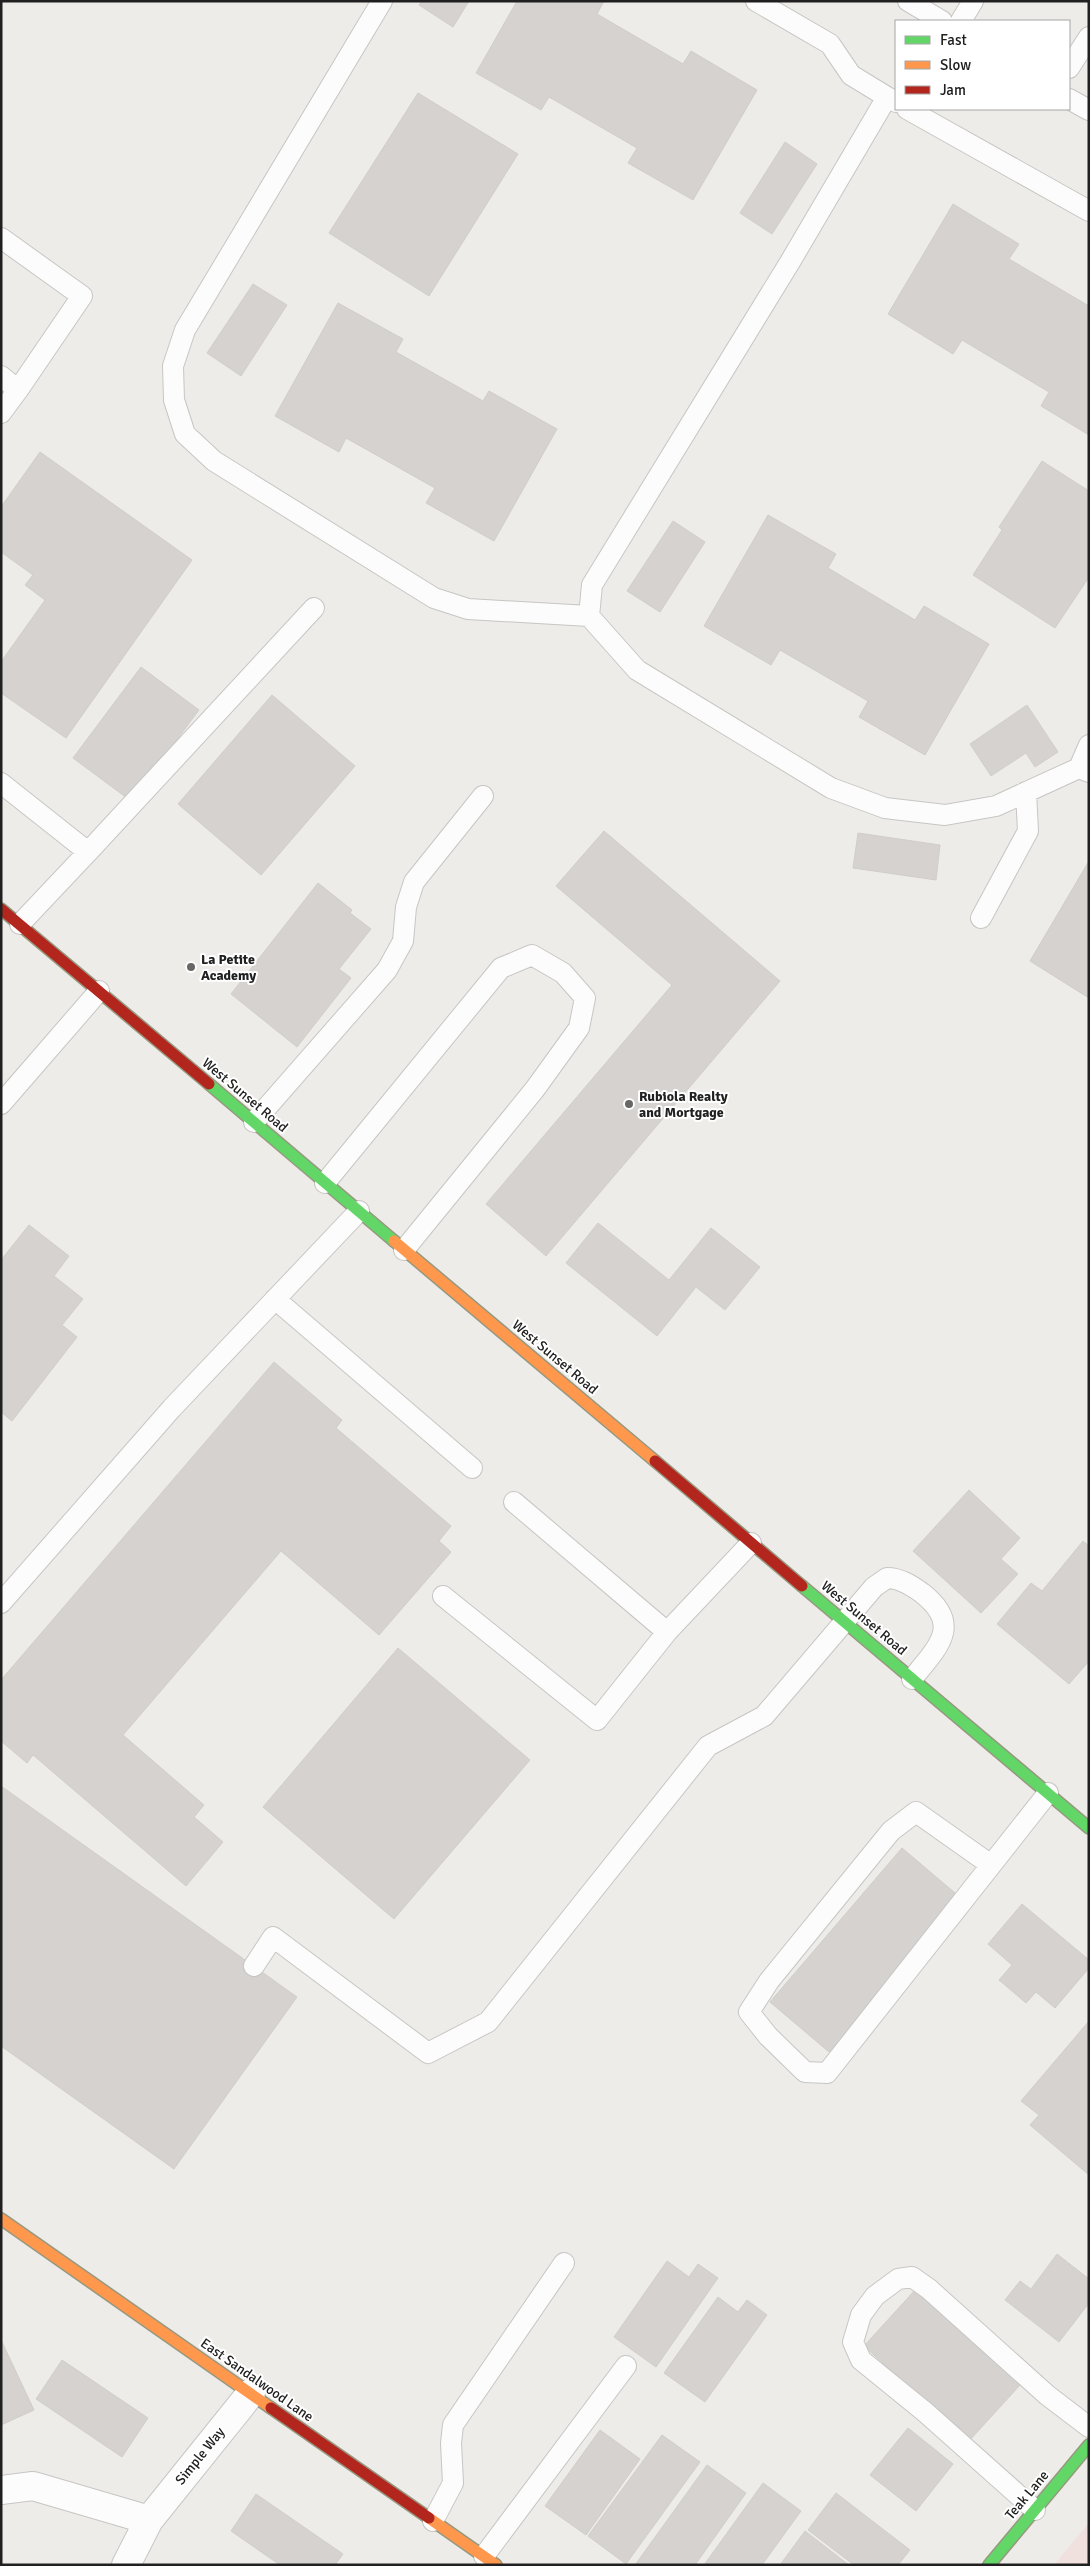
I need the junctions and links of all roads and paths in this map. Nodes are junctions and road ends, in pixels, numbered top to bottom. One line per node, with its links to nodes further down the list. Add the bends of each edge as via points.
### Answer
1 (382, 1): 19 (lane, via 185,330 173,366 174,400 185,434 214,461 434,598 468,609)
2 (756, 1): 9 (lane, via 830,44 851,75)
3 (908, 1): 5 (lane)
4 (973, 1): 6 (lane)
5 (940, 20)
6 (962, 20)
7 (1089, 37): 8 (lane)
8 (1070, 66)
9 (891, 100): 19 (lane, via 592,586)
10 (1070, 100): 12 (lane)
11 (910, 110): 13 (lane)
12 (1089, 110)
13 (1089, 211)
14 (1, 238): 16 (lane, via 82,296)
15 (1, 376): 16 (lane)
16 (18, 390): 17 (lane)
17 (1, 413)
18 (314, 608): 25 (lane)
19 (589, 616): 23 (lane, via 637,670 831,788 885,808 945,815 996,806)
20 (1089, 745): 21 (lane)
21 (1084, 770): 23 (lane)
22 (1, 783): 25 (lane)
23 (1026, 792): 27 (lane, via 1028,831)
24 (483, 796): 31 (lane, via 414,882 406,907 403,941 387,970)
25 (88, 852): 28 (lane)
26 (1, 909): 28 (main road, West Sunset Road)
27 (981, 918)
28 (20, 924): 29 (main road, West Sunset Road)
29 (99, 991): 30 (lane); 31 (main road, West Sunset Road)
30 (1, 1104)
31 (254, 1122): 32 (main road, West Sunset Road)
32 (325, 1183): 33 (main road, West Sunset Road); 34 (lane, via 501,968 532,955 563,973 585,998 579,1028 535,1090)
33 (358, 1211): 34 (main road, West Sunset Road); 35 (lane)
34 (404, 1250): 38 (main road, West Sunset Road)
35 (275, 1299): 36 (lane); 40 (lane, via 172,1408)
36 (472, 1468)
37 (514, 1502): 42 (lane)
38 (751, 1542): 41 (main road, West Sunset Road); 42 (lane)
39 (443, 1596): 42 (lane, via 597,1720)
40 (1, 1603)
41 (844, 1622): 43 (main road, West Sunset Road); 43 (lane, via 874,1587 887,1578 905,1582 934,1603 944,1622 941,1642); 47 (lane, via 764,1716 708,1746 488,2022 428,2053 273,1937)
42 (667, 1632)
43 (912, 1679): 44 (main road, West Sunset Road)
44 (1048, 1793): 45 (main road, West Sunset Road); 46 (lane)
45 (1089, 1828)
46 (991, 1865): 46 (lane, via 827,2073 806,2072 768,2036 749,2012 769,1981 890,1831 916,1812)
47 (254, 1966)
48 (1, 2219): 51 (main road, East Sandalwood Lane)
49 (564, 2263): 57 (lane, via 453,2425 450,2443 453,2484)
50 (626, 2366): 58 (lane)
51 (250, 2393): 56 (street, Simple Way); 57 (main road, East Sandalwood Lane)
52 (1089, 2427): 55 (lane, via 1047,2395 929,2288 912,2277 898,2279 875,2296 861,2315 853,2342 861,2360)
53 (1089, 2445): 55 (main road, Teak Lane)
54 (1, 2490): 56 (street, via 33,2486)
55 (1035, 2510): 60 (main road, Teak Lane)
56 (149, 2520): 59 (street, Simple Way)
57 (433, 2521): 58 (main road, East Sandalwood Lane)
58 (490, 2561)
59 (126, 2565)
60 (989, 2565)

